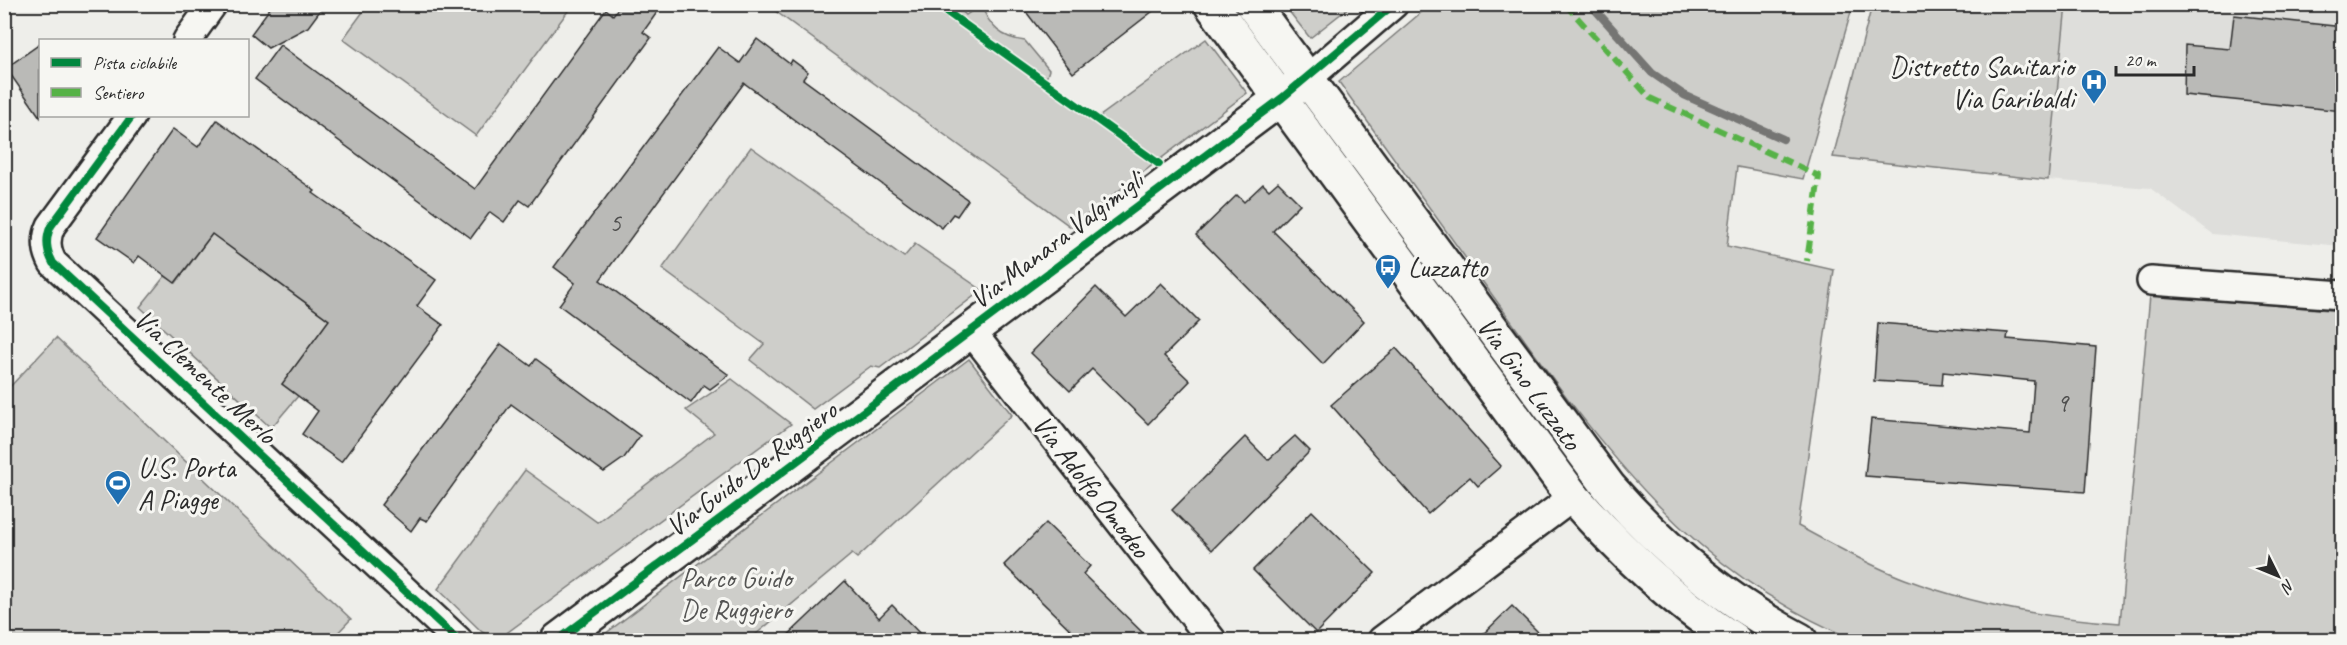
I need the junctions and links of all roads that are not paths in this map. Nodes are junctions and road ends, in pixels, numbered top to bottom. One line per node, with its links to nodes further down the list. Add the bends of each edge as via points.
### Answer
1 (213, 4): 5 (street)
2 (1211, 4): 7 (main road, Via Gino Luzzato)
3 (1252, 4): 6 (main road, Via Gino Luzzato)
4 (1394, 4): 6 (street, Via Manara Valgimigli)
5 (188, 39)
6 (1308, 78): 7 (main road, Via Manara Valgimigli); 18 (main road, Via Gino Luzzato, via 1579,451 1613,492 1658,539 1705,579)
7 (1282, 98): 11 (main road, Via Manara Valgimigli); 12 (main road, Via Gino Luzzato)
8 (131, 117): 13 (street, Via Clemente Merlo, via 51,226 46,241 53,263)
9 (2151, 281): 10 (street)
10 (2343, 295)
11 (971, 331): 14 (main road, Via Guido De Ruggiero); 15 (street, Via Adolfo Omodeo)
12 (1573, 497): 16 (street); 17 (main road, Via Gino Luzzato, via 1647,574)
13 (458, 640)
14 (558, 640)
15 (1212, 640)
16 (1382, 640)
17 (1734, 640)
18 (1800, 640)

